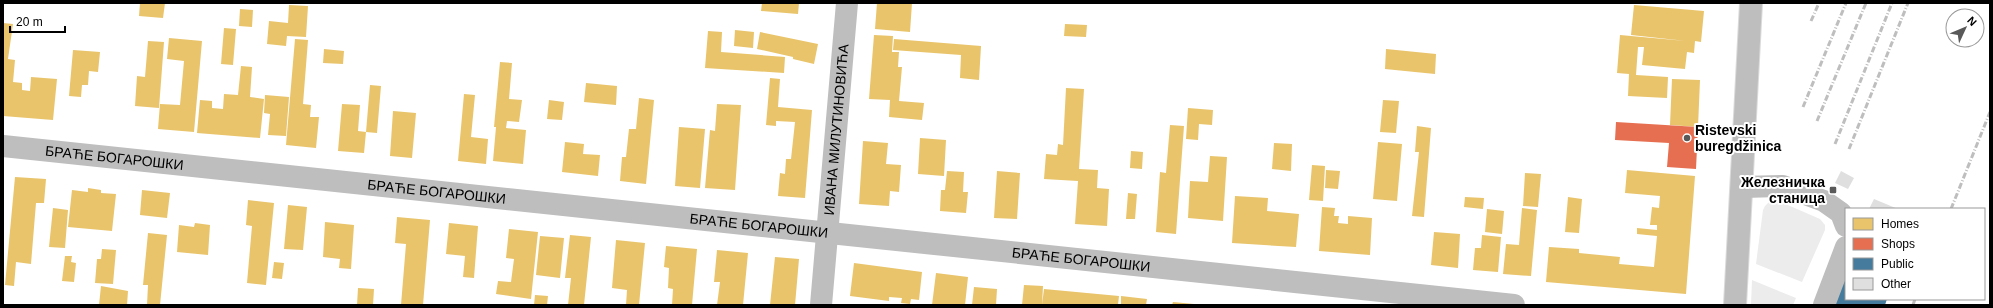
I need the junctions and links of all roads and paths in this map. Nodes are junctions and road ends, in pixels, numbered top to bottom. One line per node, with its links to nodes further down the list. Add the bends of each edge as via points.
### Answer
1 (847, 3): 6 (street, ИВАНА МИЛУТИНОВИЋА)
2 (1751, 3): 4 (street)
3 (3, 146): 6 (street, БРАЋЕ БОГАРОШКИ)
4 (1743, 187): 5 (street, via 1783,186 1824,201 1841,213); 10 (street)
5 (1845, 223)
6 (828, 232): 8 (street, ИВАНА МИЛУТИНОВИЋА); 9 (street, БРАЋЕ БОГАРОШКИ)
7 (1845, 250): 11 (street)
8 (821, 305)
9 (1514, 305)
10 (1735, 305)
11 (1824, 305)

